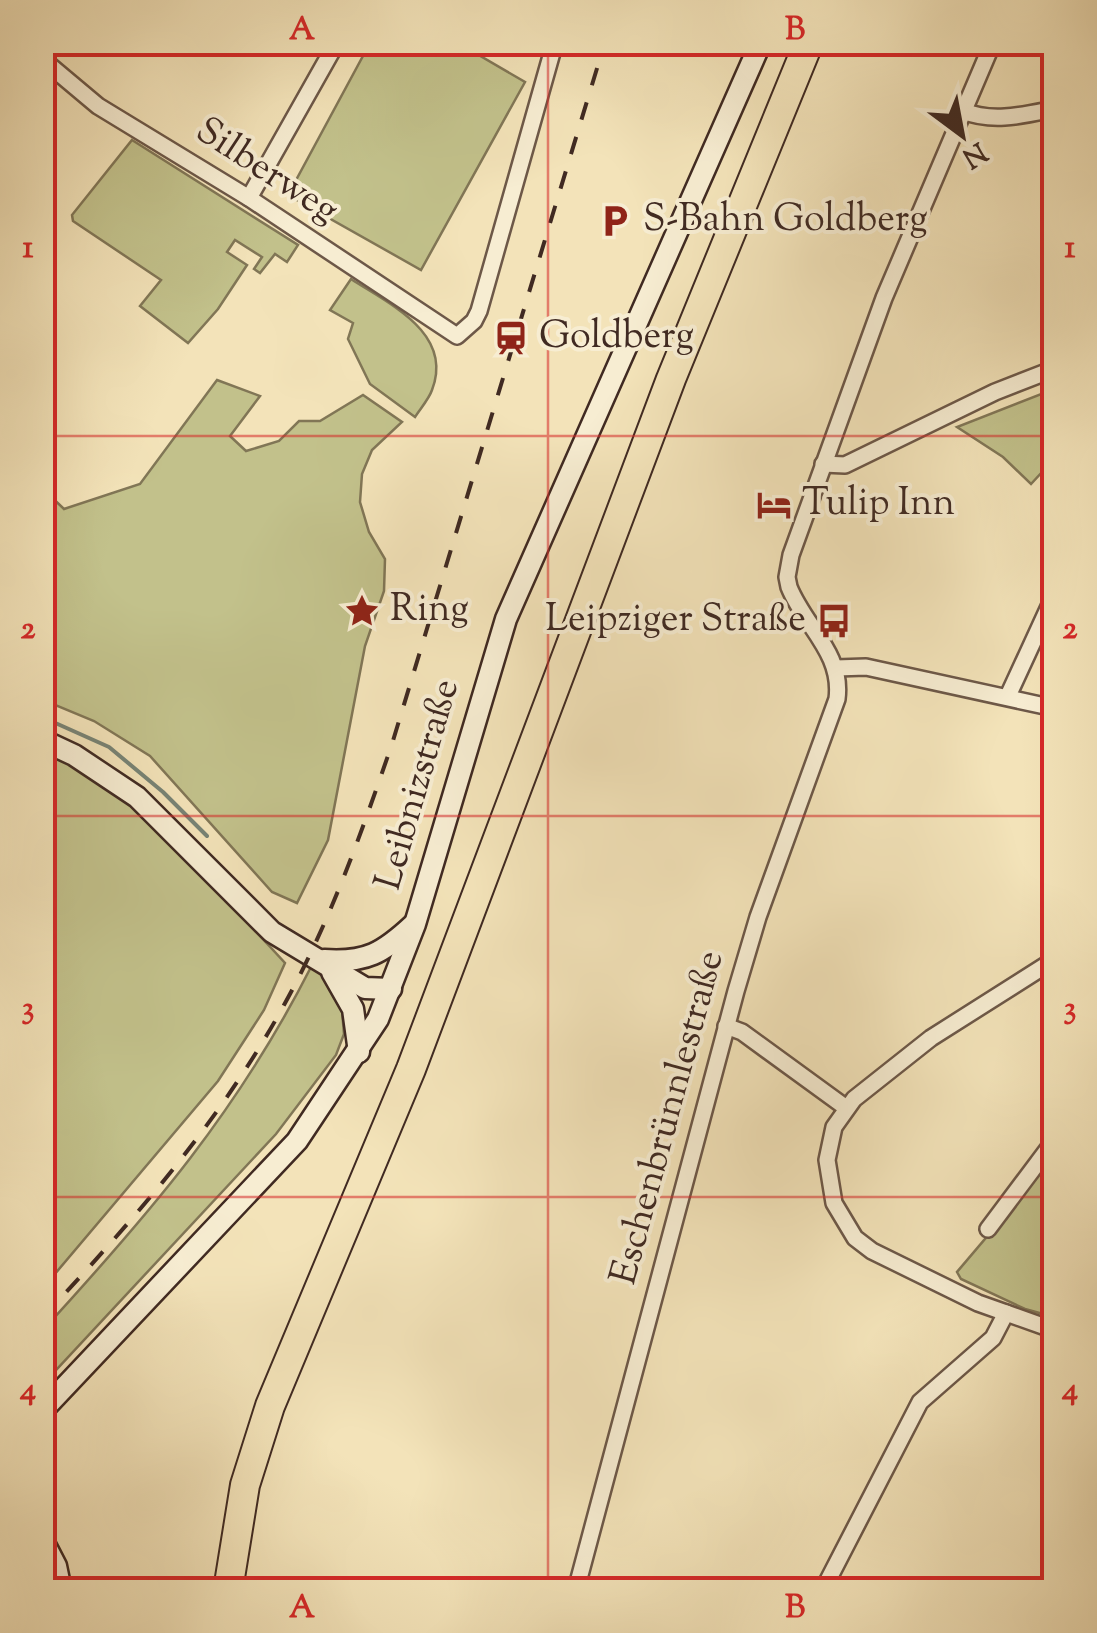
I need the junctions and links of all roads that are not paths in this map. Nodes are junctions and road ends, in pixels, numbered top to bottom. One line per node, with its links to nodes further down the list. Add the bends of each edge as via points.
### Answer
1 (336, 42): 10 (street)
2 (556, 42): 10 (street, Silberweg, via 479,311 456,336)
3 (761, 42): 18 (street, Leibnizstraße, via 506,618)
4 (792, 42): 33 (highway, via 667,345 391,1076 244,1430 226,1498)
5 (809, 42): 34 (highway, via 671,378 404,1086 270,1406 245,1485)
6 (993, 42): 9 (street)
7 (42, 59): 10 (street, Silberweg, via 98,106)
8 (1054, 109): 9 (street, via 1008,118)
9 (963, 111): 12 (street)
10 (250, 198)
11 (1054, 369): 12 (street, via 845,465)
12 (822, 464): 14 (street, via 787,576 794,600)
13 (1054, 596): 15 (street)
14 (836, 668): 15 (street, via 866,666); 23 (street, Eschenbrünnlestraße, via 834,710)
15 (1008, 696): 16 (street)
16 (1054, 708)
17 (42, 740): 19 (street, via 136,798 250,914)
18 (415, 924): 21 (street, via 379,953); 22 (street, Leibnizstraße)
19 (321, 960): 21 (street); 22 (street, via 365,988); 24 (street, via 353,1009)
20 (1054, 960): 25 (street, via 932,1038)
21 (348, 962): 22 (street)
22 (392, 990): 24 (street, Leibnizstraße)
23 (726, 1026): 25 (street); 35 (street, Eschenbrünnlestraße)
24 (358, 1052): 30 (street, Leibnizstraße, via 297,1141)
25 (845, 1107): 28 (street, via 829,1142 828,1182 855,1238 918,1276)
26 (1054, 1141): 27 (street)
27 (988, 1229)
28 (1006, 1313): 29 (street); 36 (street, via 993,1338 912,1414)
29 (1054, 1330)
30 (42, 1411)
31 (42, 1539): 32 (street)
32 (61, 1590)
33 (214, 1590)
34 (228, 1590)
35 (576, 1590)
36 (824, 1590)

